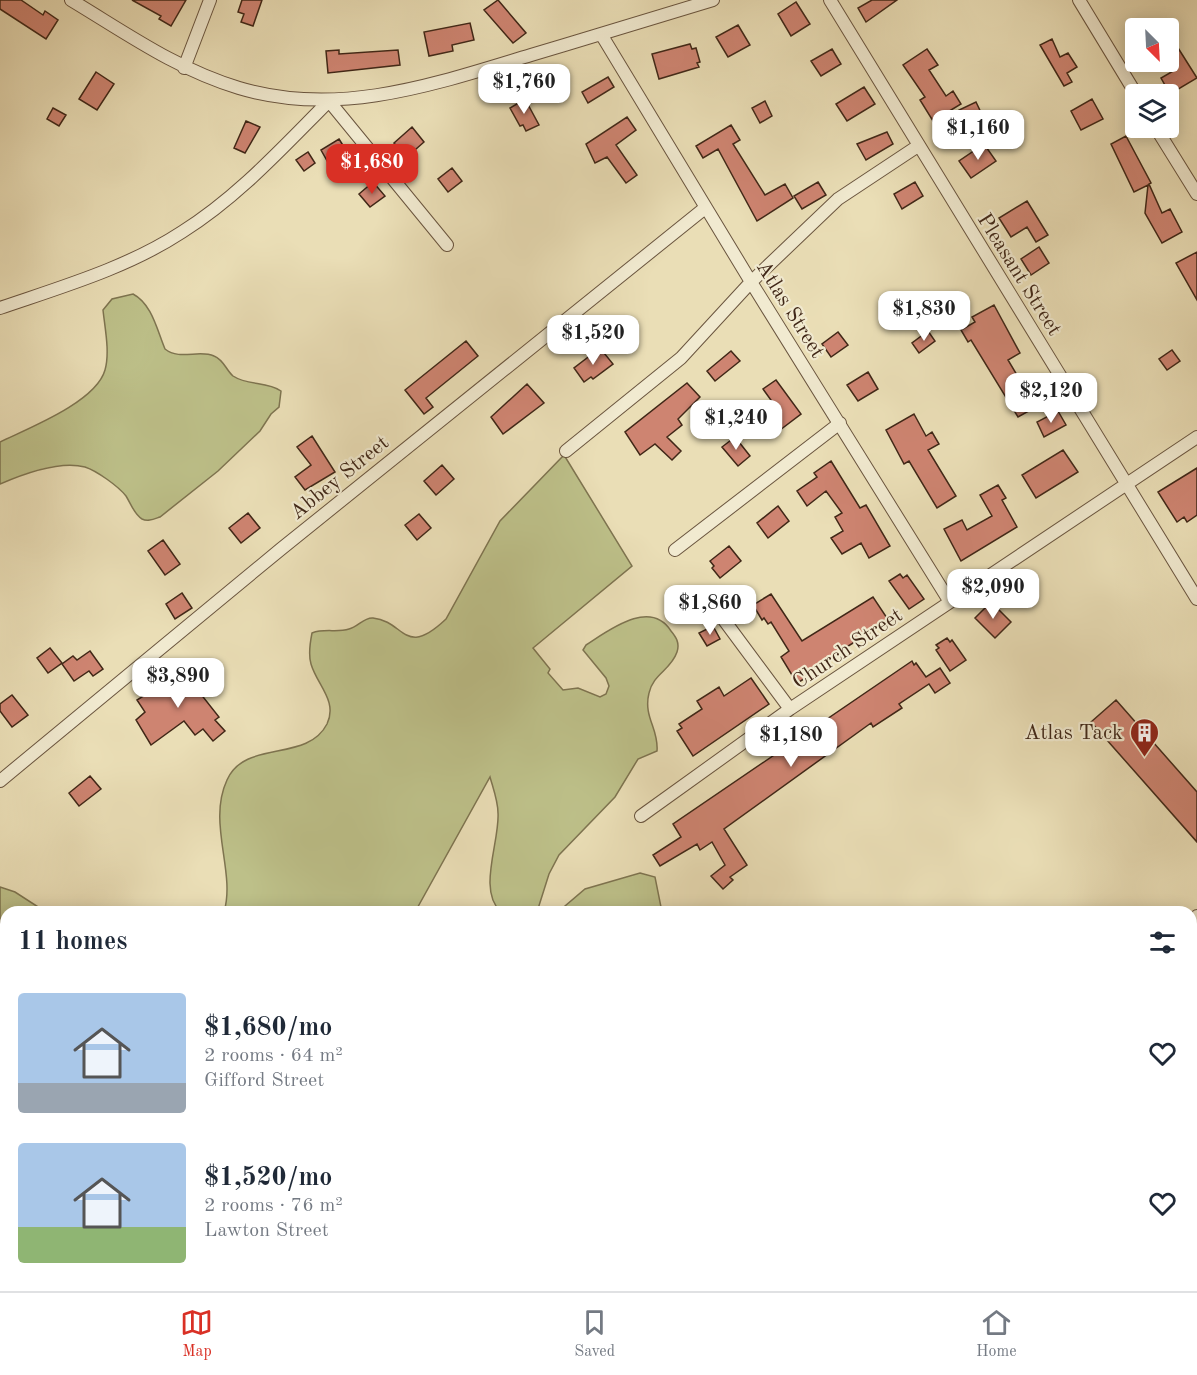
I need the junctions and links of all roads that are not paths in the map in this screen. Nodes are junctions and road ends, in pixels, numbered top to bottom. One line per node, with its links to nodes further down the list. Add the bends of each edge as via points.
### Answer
1 (71, 0): 7 (street)
2 (210, 0): 7 (street)
3 (713, 0): 6 (street)
4 (830, 0): 11 (street, Pleasant Street)
5 (1079, 0): 8 (street)
6 (601, 34): 9 (street, via 420,87); 13 (street, Atlas Street)
7 (184, 68): 9 (street, via 270,95)
8 (1130, 84)
9 (329, 101): 14 (street); 16 (street, via 252,178 181,233 98,273)
10 (1162, 138): 12 (street)
11 (918, 146): 15 (street, via 838,199); 20 (street, Pleasant Street)
12 (1197, 194)
13 (705, 208): 15 (street, Atlas Street); 26 (street, Abbey Street)
14 (447, 244)
15 (751, 282): 17 (street, Atlas Street); 19 (street, via 681,358)
16 (0, 308)
17 (840, 423): 21 (street); 23 (street, Atlas Street)
18 (1197, 437): 20 (street, Church Street)
19 (566, 451)
20 (1126, 485): 22 (street, Pleasant Street); 23 (street, Church Street)
21 (675, 550)
22 (1197, 599)
23 (950, 602): 25 (street, Church Street)
24 (721, 616): 25 (street)
25 (790, 710): 27 (street, Church Street)
26 (0, 781)
27 (641, 816)

